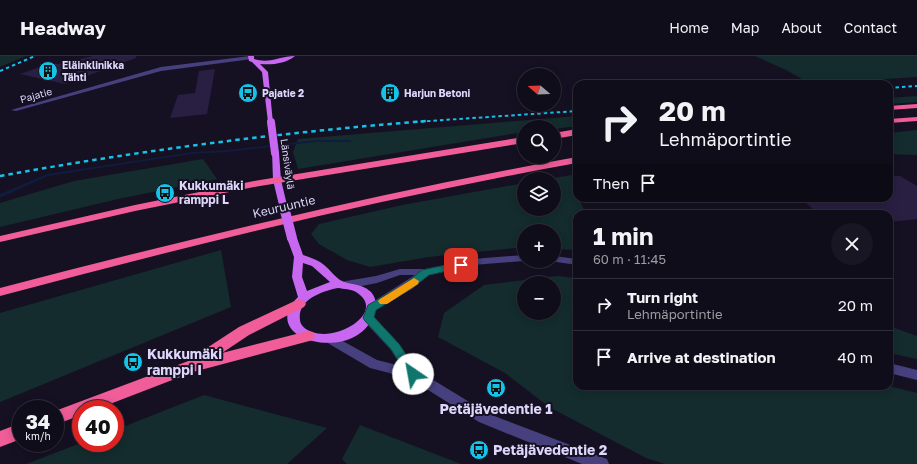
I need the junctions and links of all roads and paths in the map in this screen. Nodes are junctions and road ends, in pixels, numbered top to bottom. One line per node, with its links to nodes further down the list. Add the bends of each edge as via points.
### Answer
1 (297, 56): 3 (street)
2 (250, 57): 4 (main road); 9 (street, Pajatie, via 161,69)
3 (289, 57): 5 (main road)
4 (255, 62): 5 (main road); 6 (main road)
5 (277, 62): 6 (main road)
6 (265, 72): 16 (main road, Länsiväylä, bridge)
7 (917, 106): 8 (highway)
8 (893, 108)
9 (14, 110)
10 (917, 119): 11 (highway)
11 (893, 121)
12 (573, 133): 13 (highway)
13 (561, 135)
14 (517, 141): 16 (highway)
15 (573, 161): 24 (highway, Keuruuntie, via 505,172 220,234)
16 (277, 180): 17 (highway); 18 (main road, Länsiväylä, bridge)
17 (0, 238)
18 (299, 257): 23 (main road, via 316,264); 25 (main road, Länsiväylä, via 297,277)
19 (517, 259): 22 (street, via 473,262)
20 (561, 260): 21 (street)
21 (573, 261)
22 (426, 272): 23 (street, via 400,272); 26 (street)
23 (342, 285): 25 (main road, via 320,288); 26 (main road, via 355,287 367,295)
24 (0, 292)
25 (301, 301): 27 (main road, via 294,313 294,322 299,330); 29 (highway, via 244,331)
26 (370, 313): 28 (main road, via 362,326 353,332); 31 (street)
27 (308, 336): 28 (main road); 29 (highway)
28 (330, 339): 31 (street, via 374,364)
29 (190, 366): 33 (highway)
30 (893, 369): 32 (street)
31 (413, 374): 36 (street, via 484,418)
32 (917, 375)
33 (64, 415)
34 (12, 434): 35 (highway)
35 (0, 439)
36 (602, 464)

